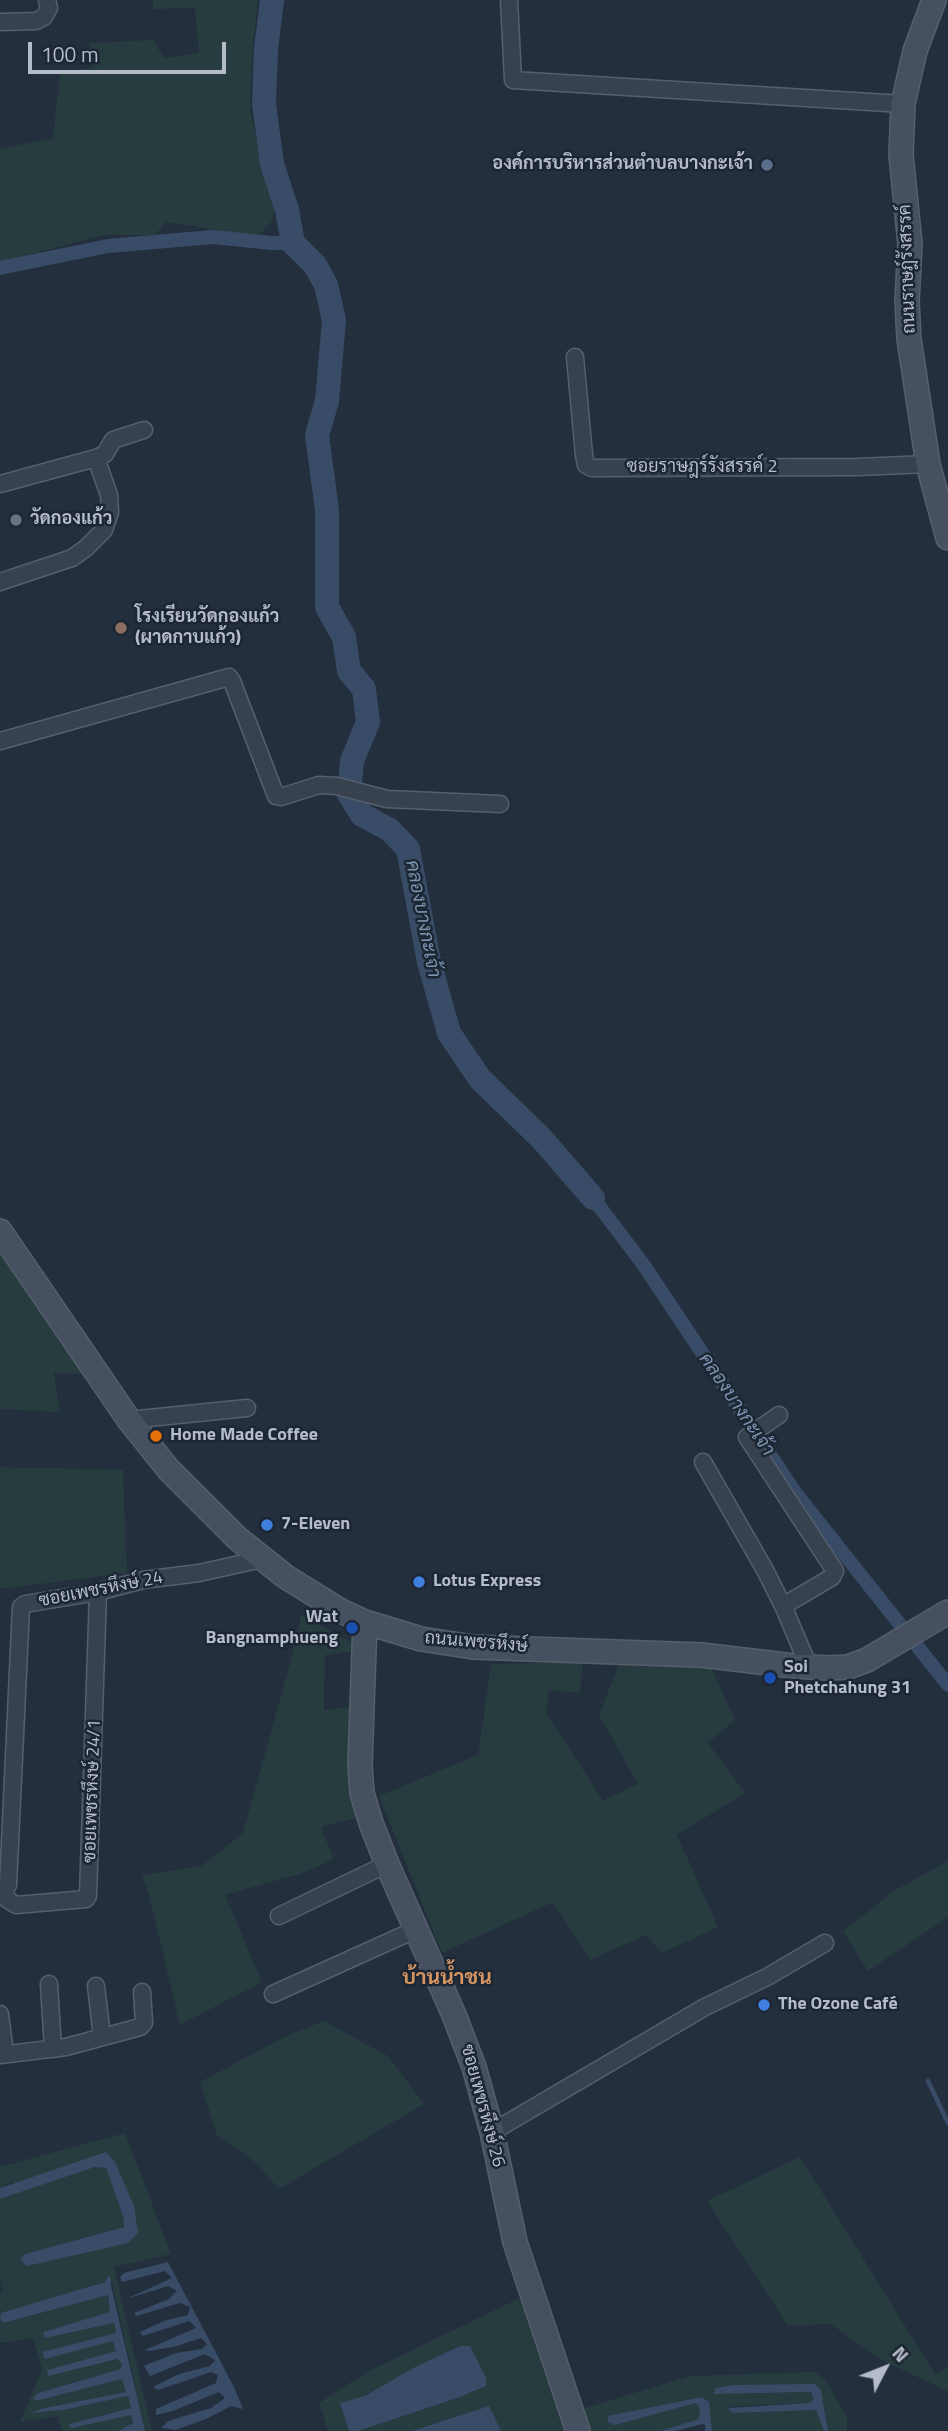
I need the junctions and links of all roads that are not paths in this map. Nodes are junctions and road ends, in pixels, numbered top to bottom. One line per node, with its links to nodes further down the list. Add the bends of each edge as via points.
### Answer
1 (47, 0): 4 (street, via 49,8 36,21)
2 (509, 0): 5 (street, via 513,80)
3 (934, 0): 5 (street, ถนนราษฎ์รังสรรค์, via 915,51)
4 (0, 22)
5 (904, 104): 9 (street, ถนนราษฎ์รังสรรค์, via 901,155 910,244 906,301)
6 (575, 357): 9 (street, ซอยราษฎร์รังสรรค์ 2, via 584,455 586,465 592,468)
7 (144, 430): 8 (street, via 113,440)
8 (96, 458): 10 (street); 12 (street, via 109,495 104,530 72,558)
9 (928, 464): 11 (street, ถนนราษฎ์รังสรรค์)
10 (0, 484)
11 (948, 538)
12 (0, 582)
13 (0, 741): 14 (street, via 229,677 276,796 319,785 387,799)
14 (500, 804)
15 (0, 1231): 18 (street, ถนนเพชรหึงษ์)
16 (247, 1408): 18 (street)
17 (779, 1415): 22 (street, via 747,1437 835,1571)
18 (130, 1420): 20 (street, ถนนเพชรหึงษ์, via 211,1514)
19 (703, 1462): 22 (street)
20 (262, 1559): 21 (street, ซอยเพชรหึงษ์ 24); 24 (street, ถนนเพชรหึงษ์, via 309,1593)
21 (98, 1592): 27 (street, ซอยเพชรหึงษ์ 24, via 25,1604 20,1613 8,1885); 27 (street, ซอยเพชรหึงษ์ 24/1, via 88,1896 16,1905)
22 (783, 1606): 25 (street)
23 (948, 1612): 25 (street, ถนนเพชรหึงษ์, via 883,1652 848,1667)
24 (365, 1622): 25 (street, ถนนเพชรหึงษ์, via 421,1639 473,1647 701,1656); 26 (street, ซอยเพชรหึงษ์ 26, via 362,1793)
25 (809, 1667)
26 (387, 1864): 28 (street); 29 (street, ซอยเพชรหึงษ์ 26)
27 (2, 1894)
28 (278, 1916)
29 (417, 1929): 34 (street); 39 (street, ซอยเพชรหึงษ์ 26, via 474,2067)
30 (825, 1943): 39 (street, via 705,2007)
31 (49, 1984): 37 (street)
32 (96, 1986): 36 (street)
33 (142, 1992): 36 (street, via 144,2023)
34 (273, 1994)
35 (0, 2014): 38 (street)
36 (102, 2037): 37 (street)
37 (53, 2049): 38 (street)
38 (3, 2054)
39 (492, 2132): 40 (street, ซอยเพชรหึงษ์ 26, via 516,2242)
40 (578, 2431)

